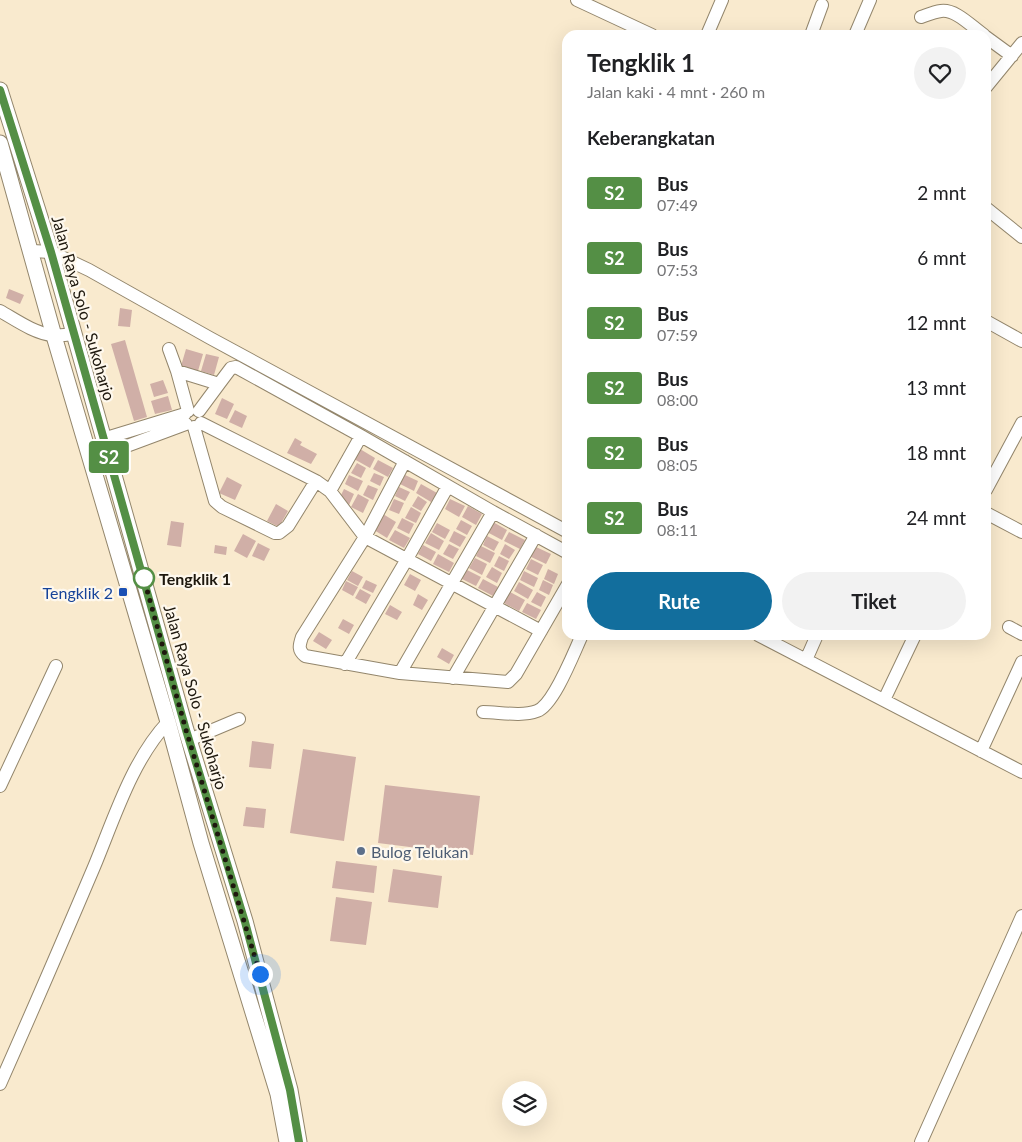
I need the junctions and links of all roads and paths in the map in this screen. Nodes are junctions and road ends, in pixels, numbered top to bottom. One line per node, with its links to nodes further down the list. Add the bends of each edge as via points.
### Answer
1 (577, 0): 6 (street)
2 (722, 0): 7 (street)
3 (870, 0): 9 (street)
4 (822, 5): 8 (street)
5 (921, 17): 10 (street, via 940,11 950,13)
6 (641, 30)
7 (709, 30)
8 (812, 30)
9 (857, 30)
10 (977, 30)
11 (991, 40): 13 (street)
12 (1022, 42): 13 (street)
13 (1012, 56): 14 (street)
14 (991, 81)
15 (0, 90): 21 (main road, Jalan Raya Solo - Sukoharjo)
16 (0, 143): 17 (main road, Jalan Raya Solo - Sukoharjo)
17 (3, 162): 20 (main road, Jalan Raya Solo - Sukoharjo)
18 (991, 214): 19 (street)
19 (1022, 237)
20 (32, 251): 21 (street); 25 (main road, Jalan Raya Solo - Sukoharjo)
21 (51, 252): 24 (main road, Jalan Raya Solo - Sukoharjo); 41 (street)
22 (1, 313): 25 (street)
23 (991, 324): 26 (street)
24 (73, 334): 25 (street); 33 (main road, Jalan Raya Solo - Sukoharjo)
25 (54, 336): 66 (main road, Jalan Raya Solo - Sukoharjo)
26 (1022, 342)
27 (169, 349): 28 (street)
28 (177, 371): 29 (street); 30 (street)
29 (219, 384): 30 (street); 32 (street, via 231,368 236,368)
30 (192, 418): 33 (street); 35 (street); 35 (street, via 215,501 275,533 288,526)
31 (1022, 423): 36 (street)
32 (361, 436): 34 (street); 38 (street)
33 (105, 446): 66 (main road, Jalan Raya Solo - Sukoharjo)
34 (405, 461): 37 (street); 44 (street)
35 (316, 481): 38 (street)
36 (991, 481)
37 (448, 486): 39 (street); 46 (street)
38 (330, 491): 44 (street)
39 (493, 512): 43 (street); 47 (street)
40 (991, 516): 42 (street)
41 (562, 529)
42 (1022, 532)
43 (536, 535): 45 (street); 49 (street)
44 (365, 537): 46 (street); 59 (street, via 299,646 306,656)
45 (562, 550)
46 (407, 559): 47 (street); 59 (street)
47 (452, 582): 49 (street); 61 (street)
48 (562, 594): 51 (street)
49 (496, 606): 51 (street); 62 (street)
50 (1009, 627): 52 (street)
51 (541, 630): 62 (street, via 508,682)
52 (1022, 634)
53 (580, 640): 64 (street, via 545,707 526,714)
54 (768, 640): 57 (street)
55 (815, 640): 57 (street)
56 (913, 640): 63 (street)
57 (806, 660): 63 (street)
58 (1022, 662): 67 (street)
59 (345, 664): 61 (street)
60 (56, 666): 69 (street)
61 (400, 673): 62 (street)
62 (453, 678)
63 (884, 700): 67 (street)
64 (483, 712)
65 (239, 719): 66 (street)
66 (179, 733): 70 (main road, Jalan Raya Solo - Sukoharjo); 71 (main road, Jalan Raya Solo - Sukoharjo); 73 (street, via 157,734 129,784)
67 (981, 751): 68 (street)
68 (1022, 772)
69 (0, 786)
70 (219, 838): 71 (main road); 75 (main road, Jalan Raya Solo - Sukoharjo, via 290,1090)
71 (202, 843): 74 (main road, Jalan Raya Solo - Sukoharjo, via 278,1094)
72 (1022, 916): 76 (street)
73 (1, 1080)
74 (286, 1142)
75 (299, 1142)
76 (921, 1142)

